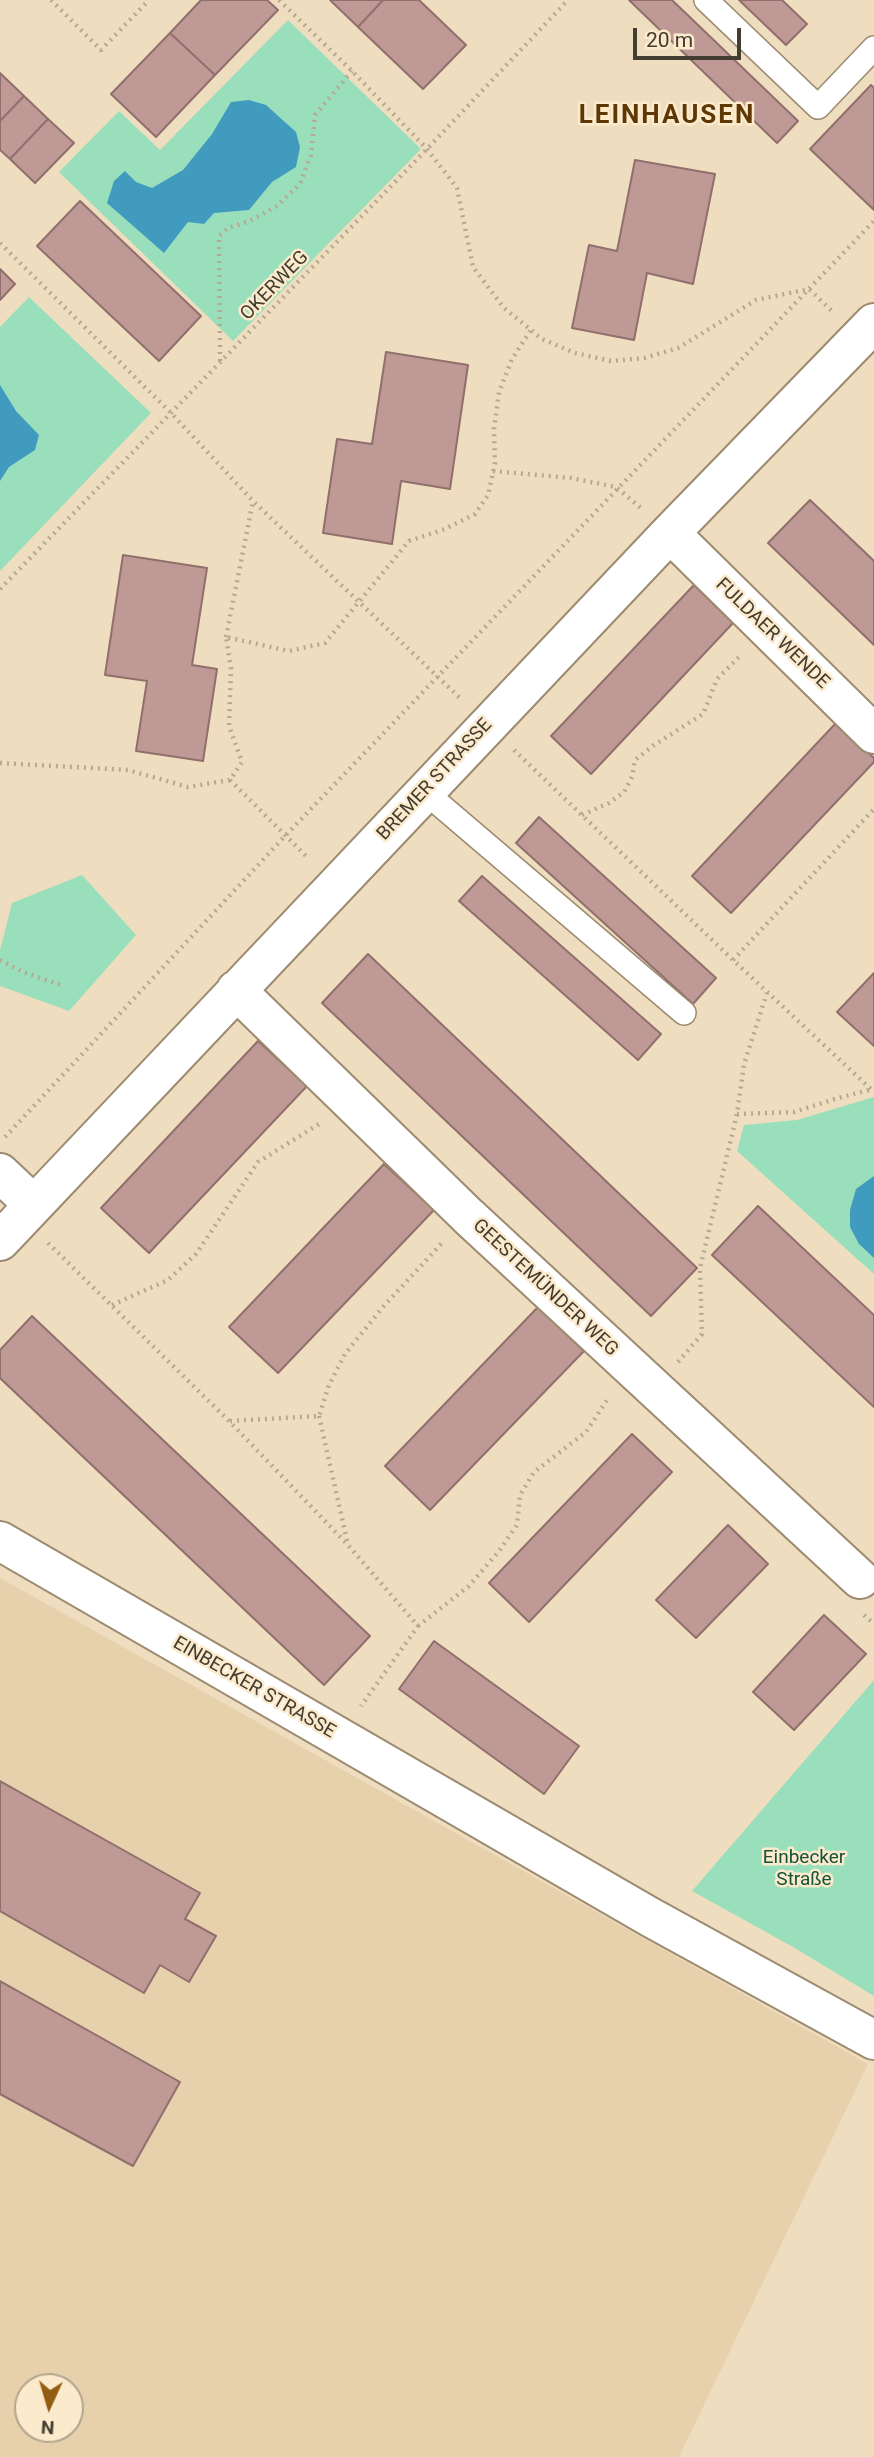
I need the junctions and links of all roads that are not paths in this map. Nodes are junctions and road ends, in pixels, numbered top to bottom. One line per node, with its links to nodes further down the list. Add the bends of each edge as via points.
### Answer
1 (706, 0): 2 (lane, via 818,107)
2 (874, 48)
3 (869, 338): 4 (street, BREMER STRASSE)
4 (670, 533): 5 (street, FULDAER WENDE); 6 (street, BREMER STRASSE)
5 (874, 734)
6 (425, 792): 7 (street, BREMER STRASSE); 8 (lane)
7 (236, 990): 10 (street, BREMER STRASSE); 12 (street, GEESTEMÜNDER WEG, via 468,1216)
8 (684, 1013)
9 (0, 1173): 10 (street)
10 (19, 1221)
11 (0, 1541): 13 (street, EINBECKER STRASSE, via 650,1917)
12 (860, 1579)
13 (874, 2040)

